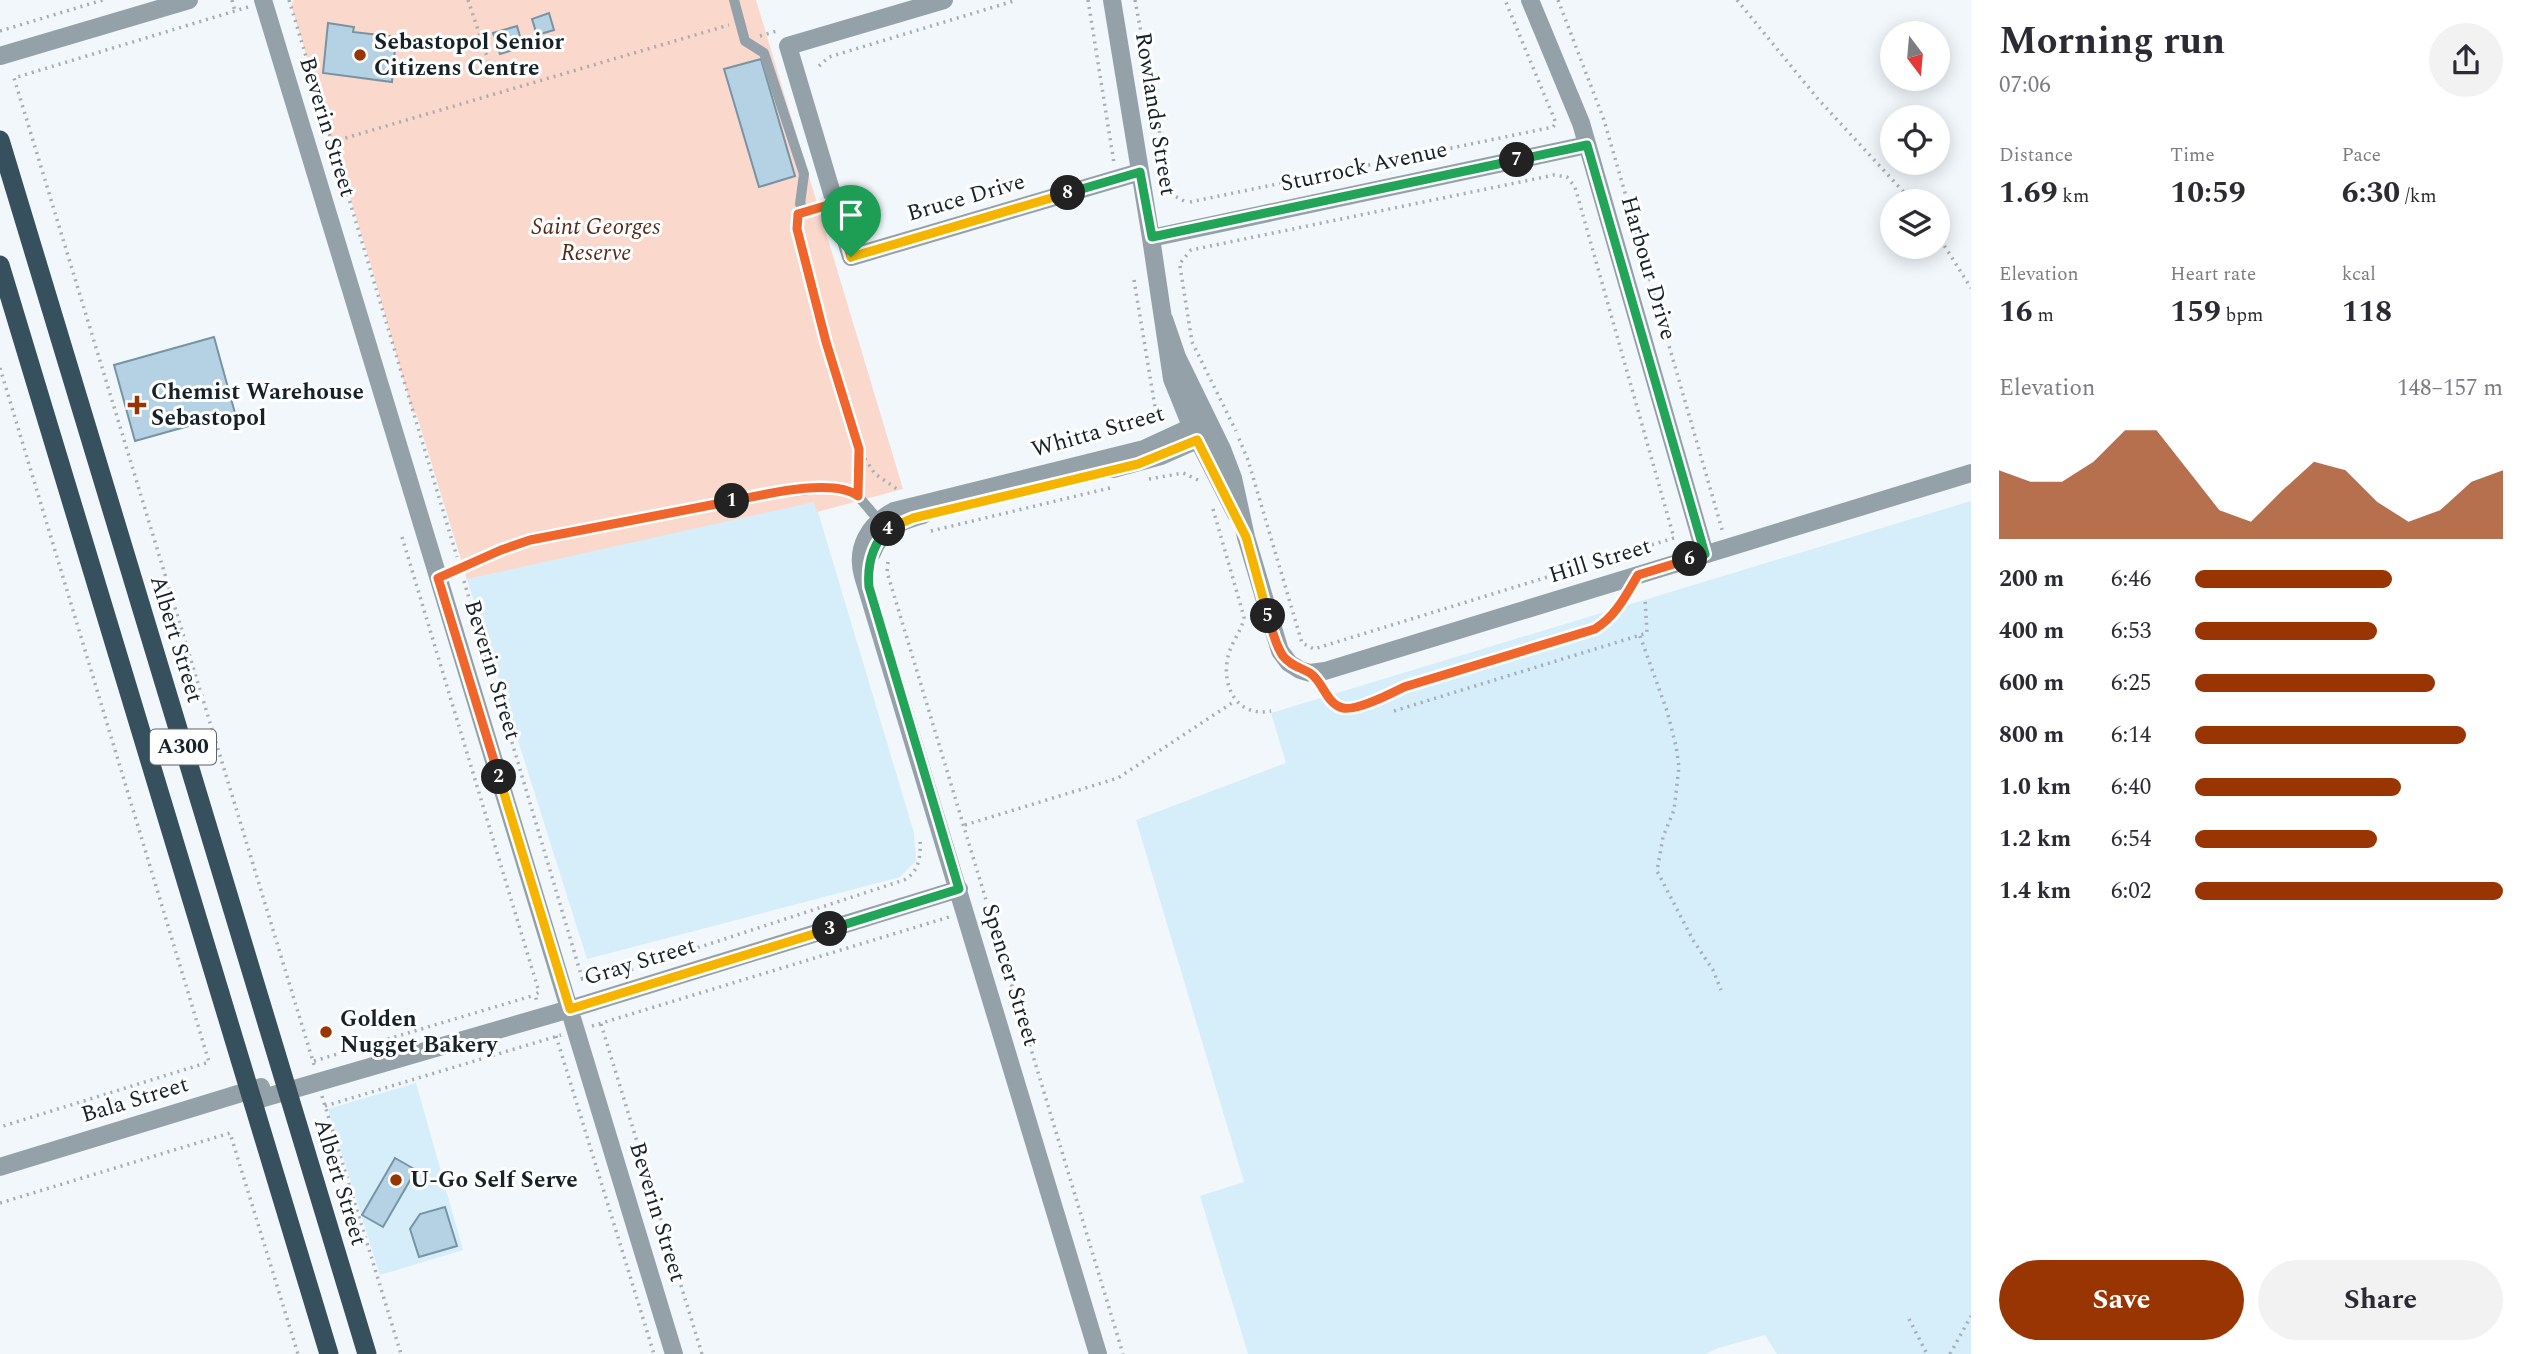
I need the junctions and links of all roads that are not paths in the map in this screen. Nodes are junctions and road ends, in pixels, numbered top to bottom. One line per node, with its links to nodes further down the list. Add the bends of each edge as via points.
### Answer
1 (189, 0): 7 (street)
2 (734, 0): 12 (lane, via 745,41 764,53 804,174 800,204)
3 (944, 0): 11 (street, Bruce Drive, via 788,46)
4 (1112, 0): 10 (street, Rowlands Street)
5 (1530, 0): 9 (street, Harbour Drive)
6 (264, 1): 22 (street, Beverin Street)
7 (0, 56)
8 (0, 140): 26 (highway, Albert Street / A300)
9 (1587, 145): 13 (street, Sturrock Avenue); 20 (street, Harbour Drive)
10 (1140, 172): 11 (street, Bruce Drive, via 851,257); 13 (street, Rowlands Street)
11 (835, 203): 12 (lane)
12 (806, 212): 16 (lane, via 798,214 797,229)
13 (1152, 237): 15 (street, Rowlands Street, via 1172,379)
14 (0, 265): 27 (highway, A300)
15 (1199, 429): 18 (street, Whitta Street, via 1138,464); 18 (street, Whitta Street, via 1134,452 907,507 891,513); 23 (street, Rowlands Street, via 1246,537 1282,662)
16 (858, 445)
17 (1971, 474): 20 (street, Hill Street)
18 (883, 525): 19 (street, Whitta Street); 22 (lane, via 858,496 846,490 752,497 542,537)
19 (874, 552): 24 (street, Spencer Street, via 868,578 874,611)
20 (1705, 554): 21 (street, Hill Street)
21 (1638, 575): 23 (street, Hill Street); 23 (lane, via 1615,611 1595,629 1356,706 1343,708 1334,703)
22 (438, 578): 25 (street, Beverin Street)
23 (1310, 673)
24 (959, 889): 25 (street, Gray Street); 32 (street, Spencer Street)
25 (570, 1009): 26 (street, Gray Street); 31 (street, Beverin Street)
26 (286, 1086): 27 (street, Gray Street); 30 (highway, Albert Street / A300)
27 (251, 1096): 28 (street, Bala Street); 29 (highway, A300)
28 (0, 1167)
29 (330, 1354)
30 (367, 1354)
31 (674, 1354)
32 (1098, 1354)

